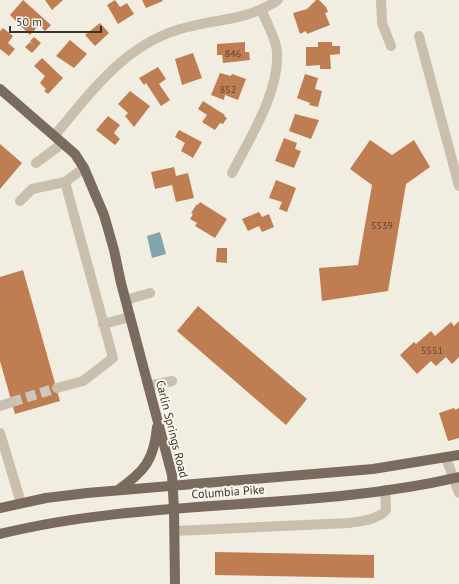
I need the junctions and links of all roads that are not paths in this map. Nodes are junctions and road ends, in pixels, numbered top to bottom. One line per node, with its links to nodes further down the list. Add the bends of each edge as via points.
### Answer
1 (278, 0): 3 (street)
2 (380, 0): 5 (street, via 382,23)
3 (262, 11): 7 (street, via 225,21 187,27 159,36 132,52 106,74); 11 (street, via 277,50 275,81 263,112)
4 (419, 36): 13 (street)
5 (390, 46)
6 (0, 89): 7 (main road, Carlin Springs Road)
7 (55, 135): 8 (main road, Carlin Springs Road)
8 (63, 143): 9 (street); 10 (main road, Carlin Springs Road, via 75,154)
9 (36, 163)
10 (84, 168): 12 (street); 16 (main road, Carlin Springs Road, via 104,215)
11 (232, 173)
12 (65, 182): 14 (street, via 32,188); 18 (street)
13 (459, 186)
14 (20, 201)
15 (150, 293): 16 (street)
16 (126, 300): 17 (main road, Carlin Springs Road)
17 (130, 317): 18 (street); 20 (main road, Carlin Springs Road)
18 (103, 324): 21 (street, via 113,358 83,380)
19 (172, 380): 20 (street)
20 (148, 386): 24 (main road, Carlin Springs Road)
21 (56, 388)
22 (12, 402): 23 (street)
23 (0, 406)
24 (158, 421): 29 (main road, Carlin Springs Road); 30 (main road, via 154,448 149,461 136,477)
25 (0, 433): 33 (street)
26 (459, 455): 27 (main road, Columbia Pike)
27 (446, 458): 28 (street); 29 (main road, Columbia Pike, via 384,468)
28 (457, 478): 31 (main road, Columbia Pike); 32 (street)
29 (174, 485): 30 (main road, Columbia Pike); 35 (main road, Carlin Springs Road)
30 (118, 490): 33 (main road, Columbia Pike)
31 (384, 490): 35 (main road, Columbia Pike); 36 (street, via 386,510 383,514 370,519 349,523)
32 (459, 493)
33 (20, 503): 34 (main road, Columbia Pike)
34 (0, 508)
35 (174, 509): 36 (main road, Carlin Springs Road); 37 (main road, Columbia Pike, via 62,521)
36 (175, 531): 38 (main road, Carlin Springs Road)
37 (0, 534)
38 (175, 584)

